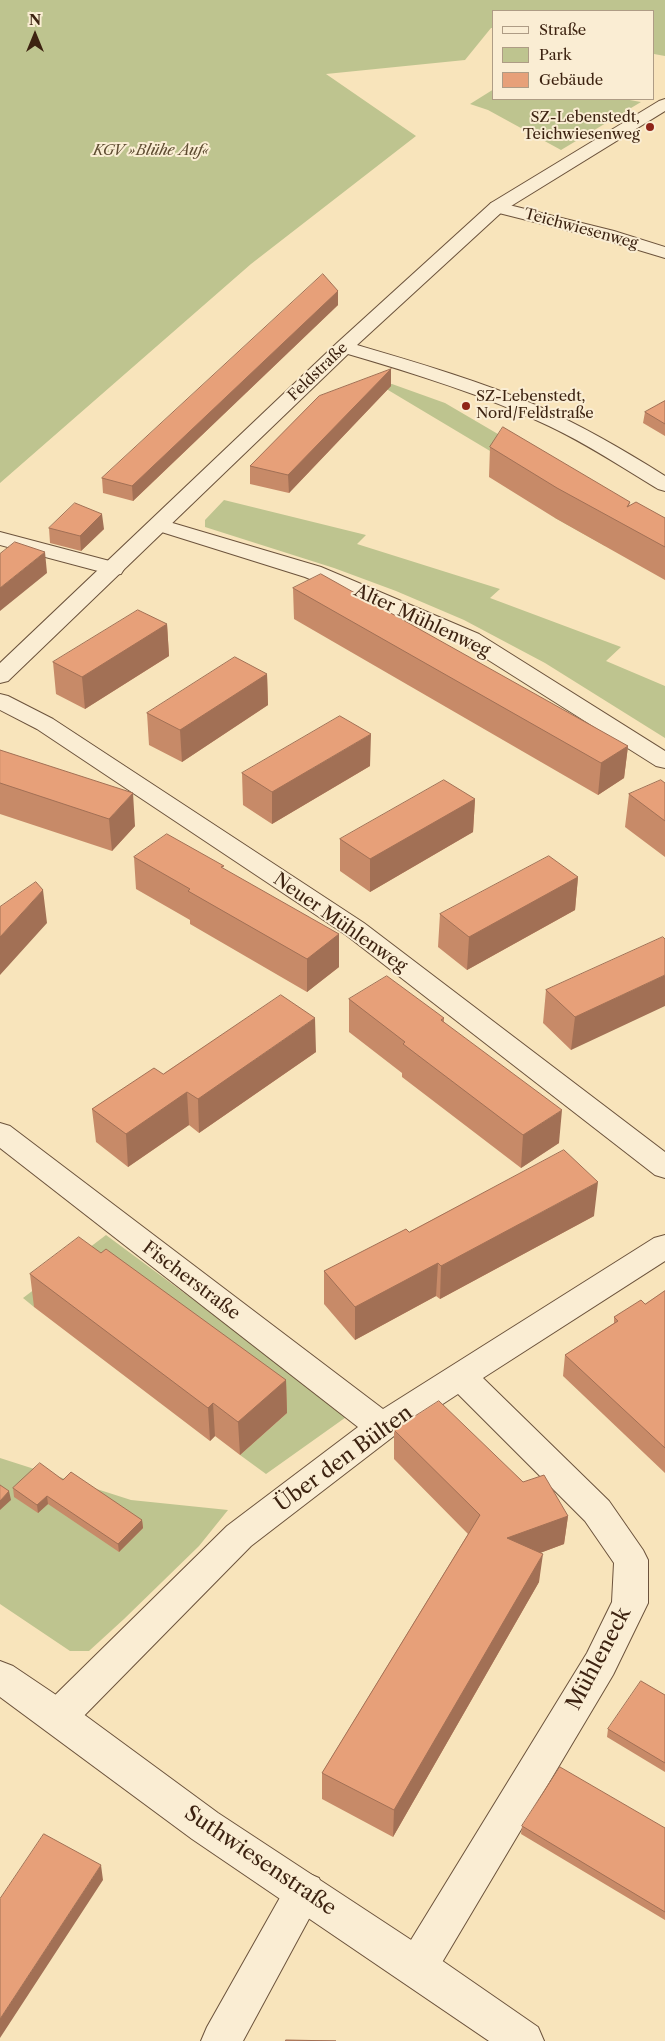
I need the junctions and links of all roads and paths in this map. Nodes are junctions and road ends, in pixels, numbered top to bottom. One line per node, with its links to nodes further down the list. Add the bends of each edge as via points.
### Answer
1 (665, 104): 2 (street, Feldstraße)
2 (497, 207): 3 (street, Teichwiesenweg); 4 (street, Feldstraße)
3 (665, 253)
4 (344, 347): 5 (street, via 439,375 556,422); 6 (street, Feldstraße)
5 (665, 485)
6 (158, 525): 8 (street, Feldstraße); 11 (street, Alter Mühlenweg, via 313,572 471,639)
7 (0, 538): 8 (street)
8 (113, 569): 9 (street, Feldstraße)
9 (0, 676)
10 (0, 701): 13 (street, Neuer Mühlenweg, via 45,724 355,929)
11 (665, 761)
12 (0, 1133): 16 (street, Fischerstraße)
13 (665, 1167)
14 (665, 1246): 15 (street, Über den Bülten)
15 (462, 1376): 16 (street, Über den Bülten); 20 (street, Mühleneck, via 597,1511 631,1560 630,1603 600,1664)
16 (382, 1427): 18 (street, Über den Bülten, via 239,1536)
17 (0, 1677): 18 (street, Suthwiesenstraße)
18 (58, 1717): 19 (street, Suthwiesenstraße, via 205,1826)
19 (305, 1891): 20 (street, Suthwiesenstraße); 21 (street)
20 (417, 1967): 22 (street, Suthwiesenstraße)
21 (221, 2041)
22 (524, 2041)

